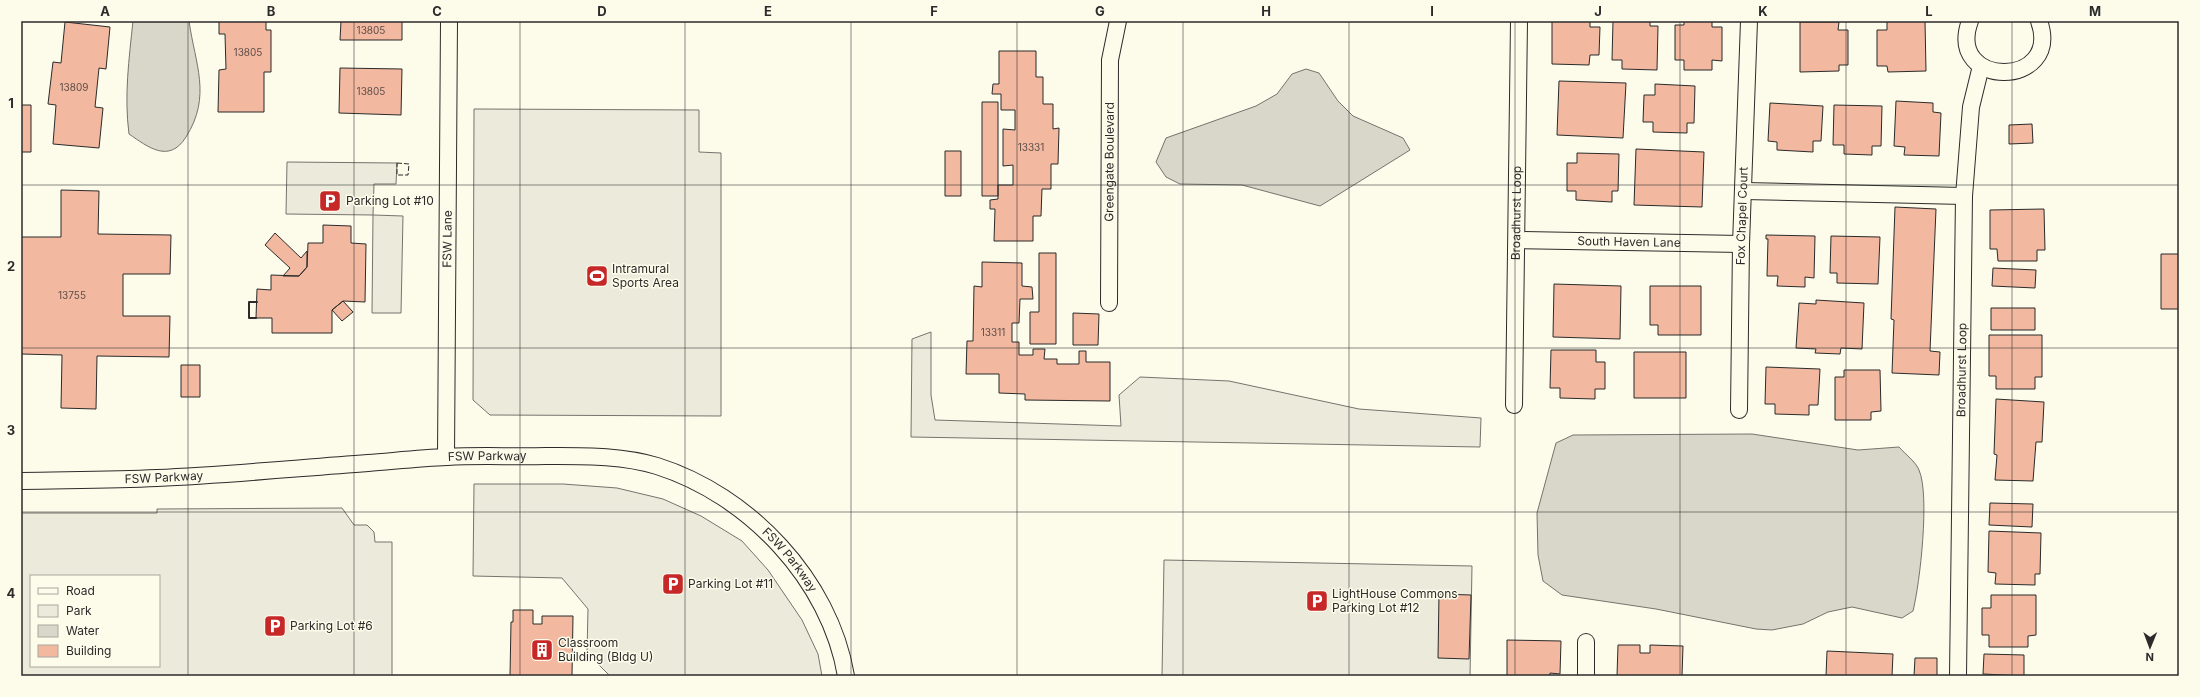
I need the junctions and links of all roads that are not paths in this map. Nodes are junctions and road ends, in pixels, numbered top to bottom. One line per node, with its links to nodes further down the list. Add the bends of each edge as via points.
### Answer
1 (449, 21): 15 (street, FSW Lane)
2 (1118, 21): 12 (street, Greengate Boulevard, via 1110,60)
3 (1519, 21): 10 (street, Broadhurst Loop)
4 (1749, 21): 8 (street, Fox Chapel Court)
5 (1970, 21): 7 (street, via 1966,30 1967,43 1972,56)
6 (2039, 21): 7 (street, via 2042,42 2029,64 2018,71 2005,74 1992,72)
7 (1981, 66): 9 (street, Broadhurst Loop, via 1971,107)
8 (1744, 191): 9 (street); 11 (street, Fox Chapel Court)
9 (1964, 196): 20 (street, Broadhurst Loop)
10 (1517, 240): 11 (street, South Haven Lane); 13 (street, Broadhurst Loop)
11 (1741, 244): 14 (street, Fox Chapel Court)
12 (1108, 303)
13 (1514, 405)
14 (1739, 410)
15 (446, 457): 16 (street, FSW Parkway, via 158,478); 18 (street, FSW Parkway, via 592,456 657,466 695,482 744,513 779,545 794,563 810,585 831,625)
16 (21, 481)
17 (1586, 642): 19 (street)
18 (846, 676)
19 (1586, 676)
20 (1958, 676)

